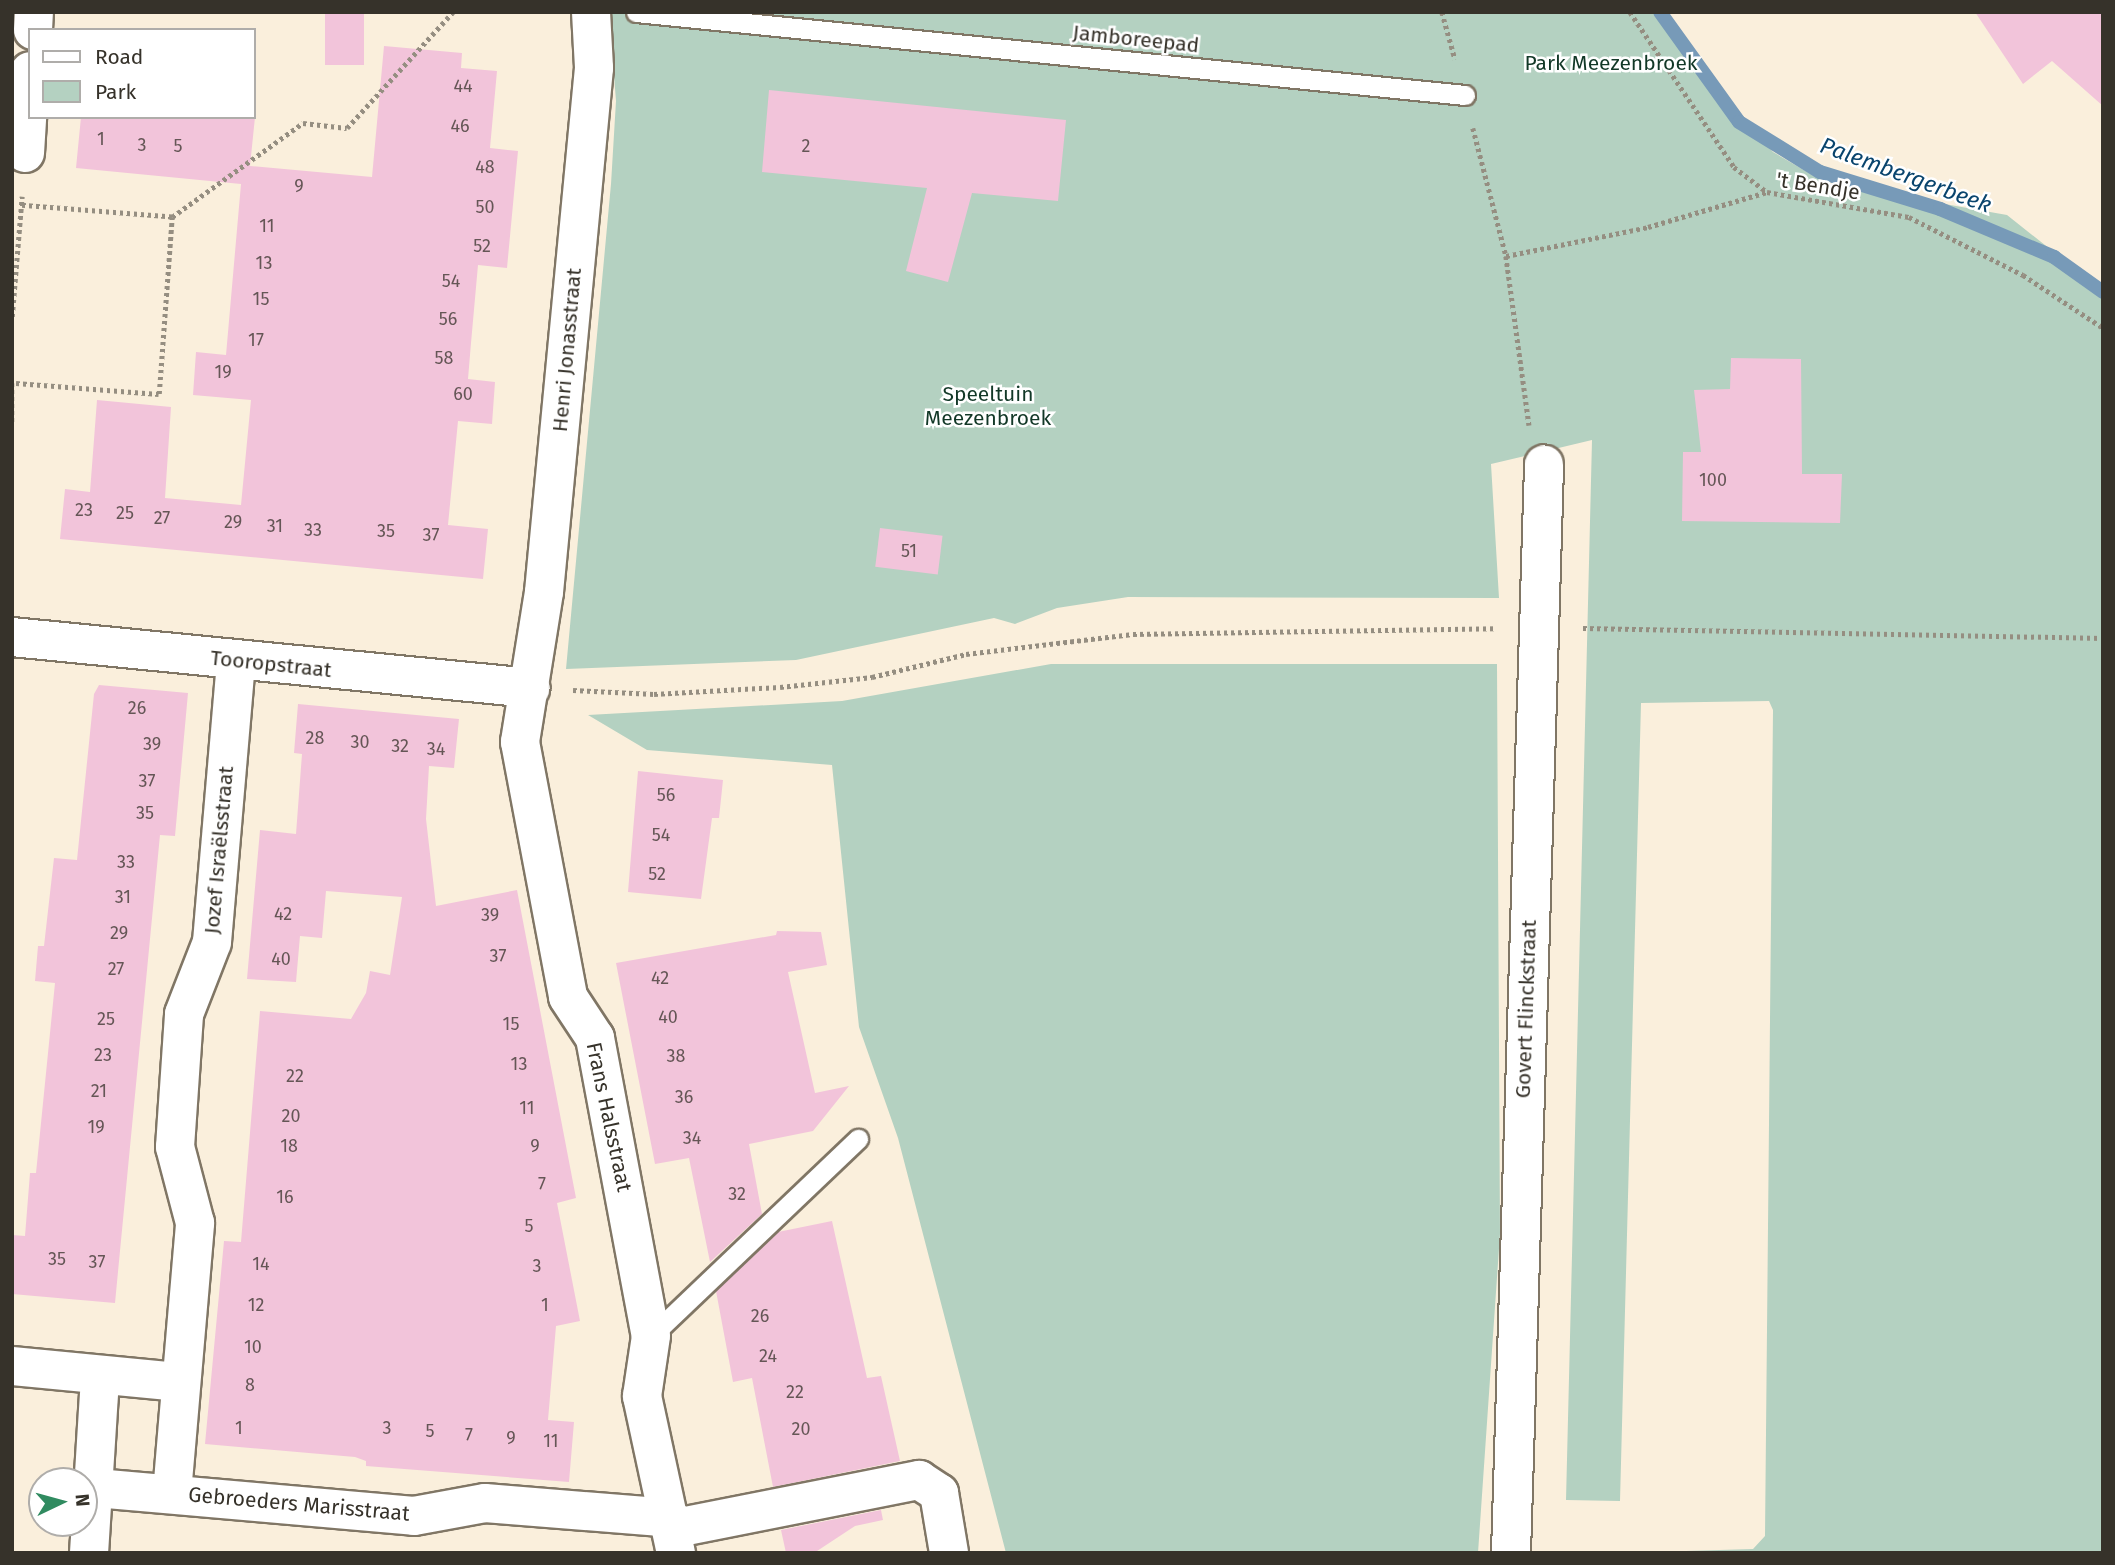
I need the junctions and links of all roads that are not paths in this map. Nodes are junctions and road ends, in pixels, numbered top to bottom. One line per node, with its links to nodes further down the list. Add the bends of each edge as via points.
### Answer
1 (591, 12): 9 (street, Henri Jonasstraat, via 594,68 544,592)
2 (636, 12): 4 (lane, Jamboreepad)
3 (23, 82): 5 (street)
4 (1465, 95)
5 (19, 153)
6 (1544, 465): 20 (street, Govert Flinckstraat)
7 (12, 637): 8 (street, Tooropstraat)
8 (236, 661): 9 (street, Tooropstraat); 14 (street, Jozef Israëlsstraat, via 212,942 184,1014 175,1147 195,1223)
9 (530, 688): 11 (street, Frans Halsstraat, via 520,742 568,997 595,1038)
10 (858, 1139): 11 (lane)
11 (651, 1336): 18 (street, Frans Halsstraat, via 642,1396)
12 (12, 1366): 13 (street)
13 (100, 1376): 14 (street); 15 (street)
14 (179, 1382): 17 (street, Jozef Israëlsstraat)
15 (97, 1467)
16 (98, 1488): 17 (street, Gebroeders Marisstraat)
17 (172, 1493): 18 (street, Gebroeders Marisstraat, via 414,1516 485,1503)
18 (672, 1533): 19 (street, Gebroeders Marisstraat, via 919,1480 939,1493)
19 (949, 1553)
20 (1511, 1553)

